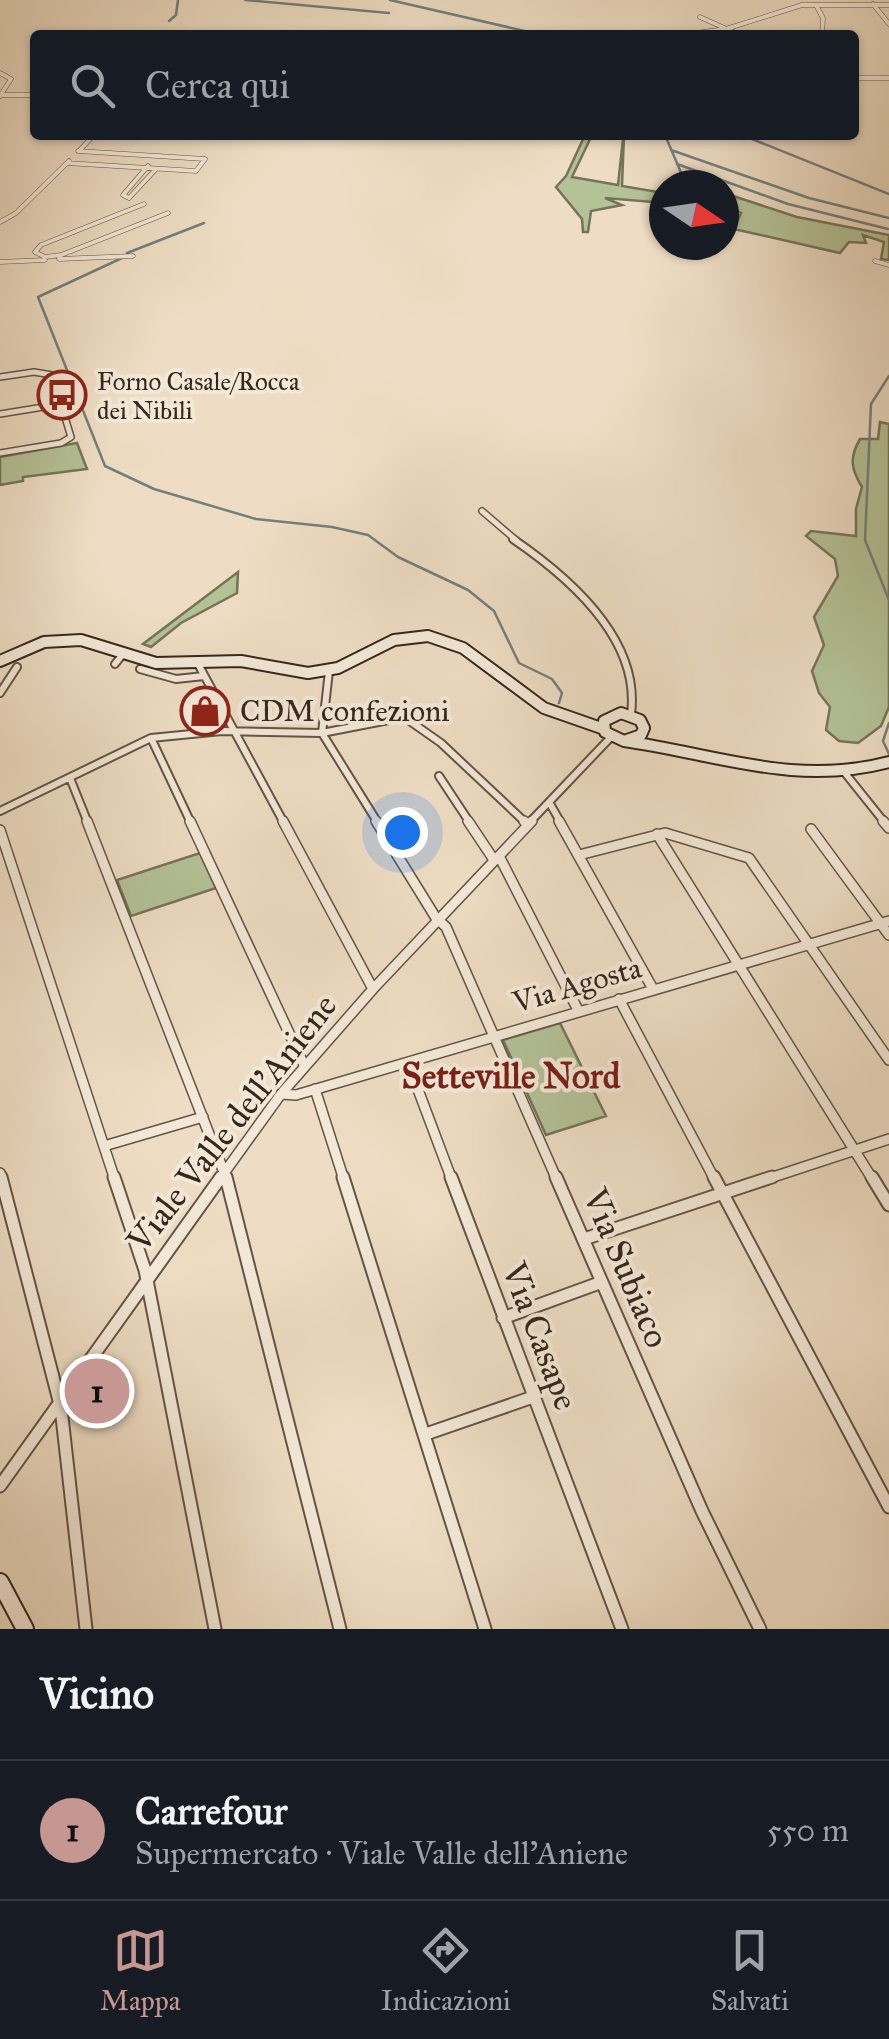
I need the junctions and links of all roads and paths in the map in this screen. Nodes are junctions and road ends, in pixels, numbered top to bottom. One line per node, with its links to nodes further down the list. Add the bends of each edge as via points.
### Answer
1 (870, 0): 3 (street)
2 (816, 5): 3 (street); 7 (street); 9 (street)
3 (875, 5): 4 (street); 6 (street)
4 (889, 5)
5 (700, 17): 7 (street)
6 (889, 24)
7 (726, 29): 8 (street)
8 (718, 30)
9 (822, 30)
10 (0, 72): 13 (street, via 10,78)
11 (859, 78): 12 (street)
12 (889, 78)
13 (0, 95): 14 (street)
14 (30, 95)
15 (89, 140): 16 (street)
16 (78, 151): 17 (street); 19 (street)
17 (156, 156): 18 (street); 20 (street)
18 (166, 157): 21 (street); 21 (street, via 206,160 196,171)
19 (67, 162): 20 (street); 26 (street)
20 (147, 168): 21 (street); 22 (street)
21 (156, 168): 23 (street)
22 (132, 185): 23 (street); 24 (street, via 123,195)
23 (141, 185): 24 (street)
24 (129, 198): 25 (street)
25 (144, 204): 25 (street, via 41,244 35,252 62,255 169,214)
26 (0, 222)
27 (132, 256): 29 (street)
28 (874, 261): 30 (street)
29 (0, 262)
30 (889, 264)
31 (0, 377): 32 (street, via 50,374)
32 (62, 404): 33 (street); 34 (street, via 69,440)
33 (0, 414)
34 (0, 454)
35 (482, 510): 43 (street, via 549,567 616,638 634,700)
36 (0, 661): 37 (street, via 57,640 93,643 119,659)
37 (198, 662): 40 (street); 41 (street)
38 (17, 667): 42 (street)
39 (140, 669): 41 (street, via 176,680)
40 (329, 671): 45 (street, via 394,640 437,637 463,648 534,703); 46 (street)
41 (204, 676): 44 (street)
42 (0, 694)
43 (631, 714): 45 (street); 47 (street)
44 (233, 730): 46 (street); 48 (street); 69 (street)
45 (612, 731): 47 (street, via 636,738); 49 (street); 54 (street, Viale Valle dell'Aniene)
46 (322, 732): 56 (street, via 408,718); 64 (street, Via Subiaco)
47 (644, 732): 49 (street)
48 (151, 738): 53 (street); 75 (street)
49 (666, 746): 51 (street, via 777,771)
50 (889, 762): 51 (street)
51 (845, 774): 58 (street)
52 (439, 776): 62 (street)
53 (70, 778): 55 (street); 78 (street)
54 (549, 802): 56 (street, Viale Valle dell'Aniene); 61 (street)
55 (0, 811)
56 (528, 825): 62 (street, Viale Valle dell'Aniene)
57 (811, 828): 63 (street)
58 (889, 828)
59 (0, 830): 80 (street)
60 (657, 834): 61 (street); 66 (street, via 752,860); 67 (street)
61 (580, 854): 68 (street)
62 (496, 858): 64 (street, Viale Valle dell'Aniene); 71 (street)
63 (885, 922): 65 (street); 66 (street, Via Agosta)
64 (443, 924): 69 (street, Viale Valle dell'Aniene); 72 (street, Via Subiaco)
65 (889, 935)
66 (810, 944): 67 (street, Via Agosta); 73 (street)
67 (738, 964): 68 (street, Via Agosta); 81 (street)
68 (654, 988): 70 (street, Via Agosta)
69 (373, 989): 75 (street, Viale Valle dell'Aniene)
70 (618, 999): 71 (street, Via Agosta); 84 (street)
71 (578, 1010): 72 (street, Via Agosta)
72 (494, 1036): 74 (street, Via Agosta); 86 (street, Via Subiaco)
73 (889, 1060)
74 (408, 1062): 76 (street, Via Agosta); 89 (street, Via Casape)
75 (304, 1065): 77 (street, Viale Valle dell'Aniene)
76 (315, 1089): 77 (street, Via Agosta); 92 (street)
77 (280, 1094): 82 (street, Viale Valle dell'Aniene)
78 (203, 1117): 80 (street); 82 (street)
79 (889, 1139): 81 (street)
80 (104, 1146): 87 (street)
81 (855, 1150): 84 (street); 85 (street)
82 (224, 1169): 87 (street, Viale Valle dell'Aniene); 99 (street)
83 (0, 1173): 91 (street)
84 (723, 1193): 86 (street); 94 (street)
85 (889, 1205)
86 (584, 1239): 88 (street, Via Subiaco)
87 (146, 1278): 91 (street, Viale Valle dell'Aniene); 98 (street)
88 (602, 1282): 89 (street); 102 (street, Via Subiaco)
89 (502, 1318): 90 (street, Via Casape)
90 (533, 1396): 92 (street); 101 (street, Via Casape)
91 (59, 1401): 93 (street, Viale Valle dell'Aniene); 97 (street)
92 (426, 1434): 100 (street)
93 (2, 1481)
94 (889, 1507)
95 (0, 1582): 96 (street)
96 (25, 1629)
97 (86, 1629)
98 (215, 1629)
99 (340, 1629)
100 (485, 1629)
101 (622, 1629)
102 (760, 1629)

